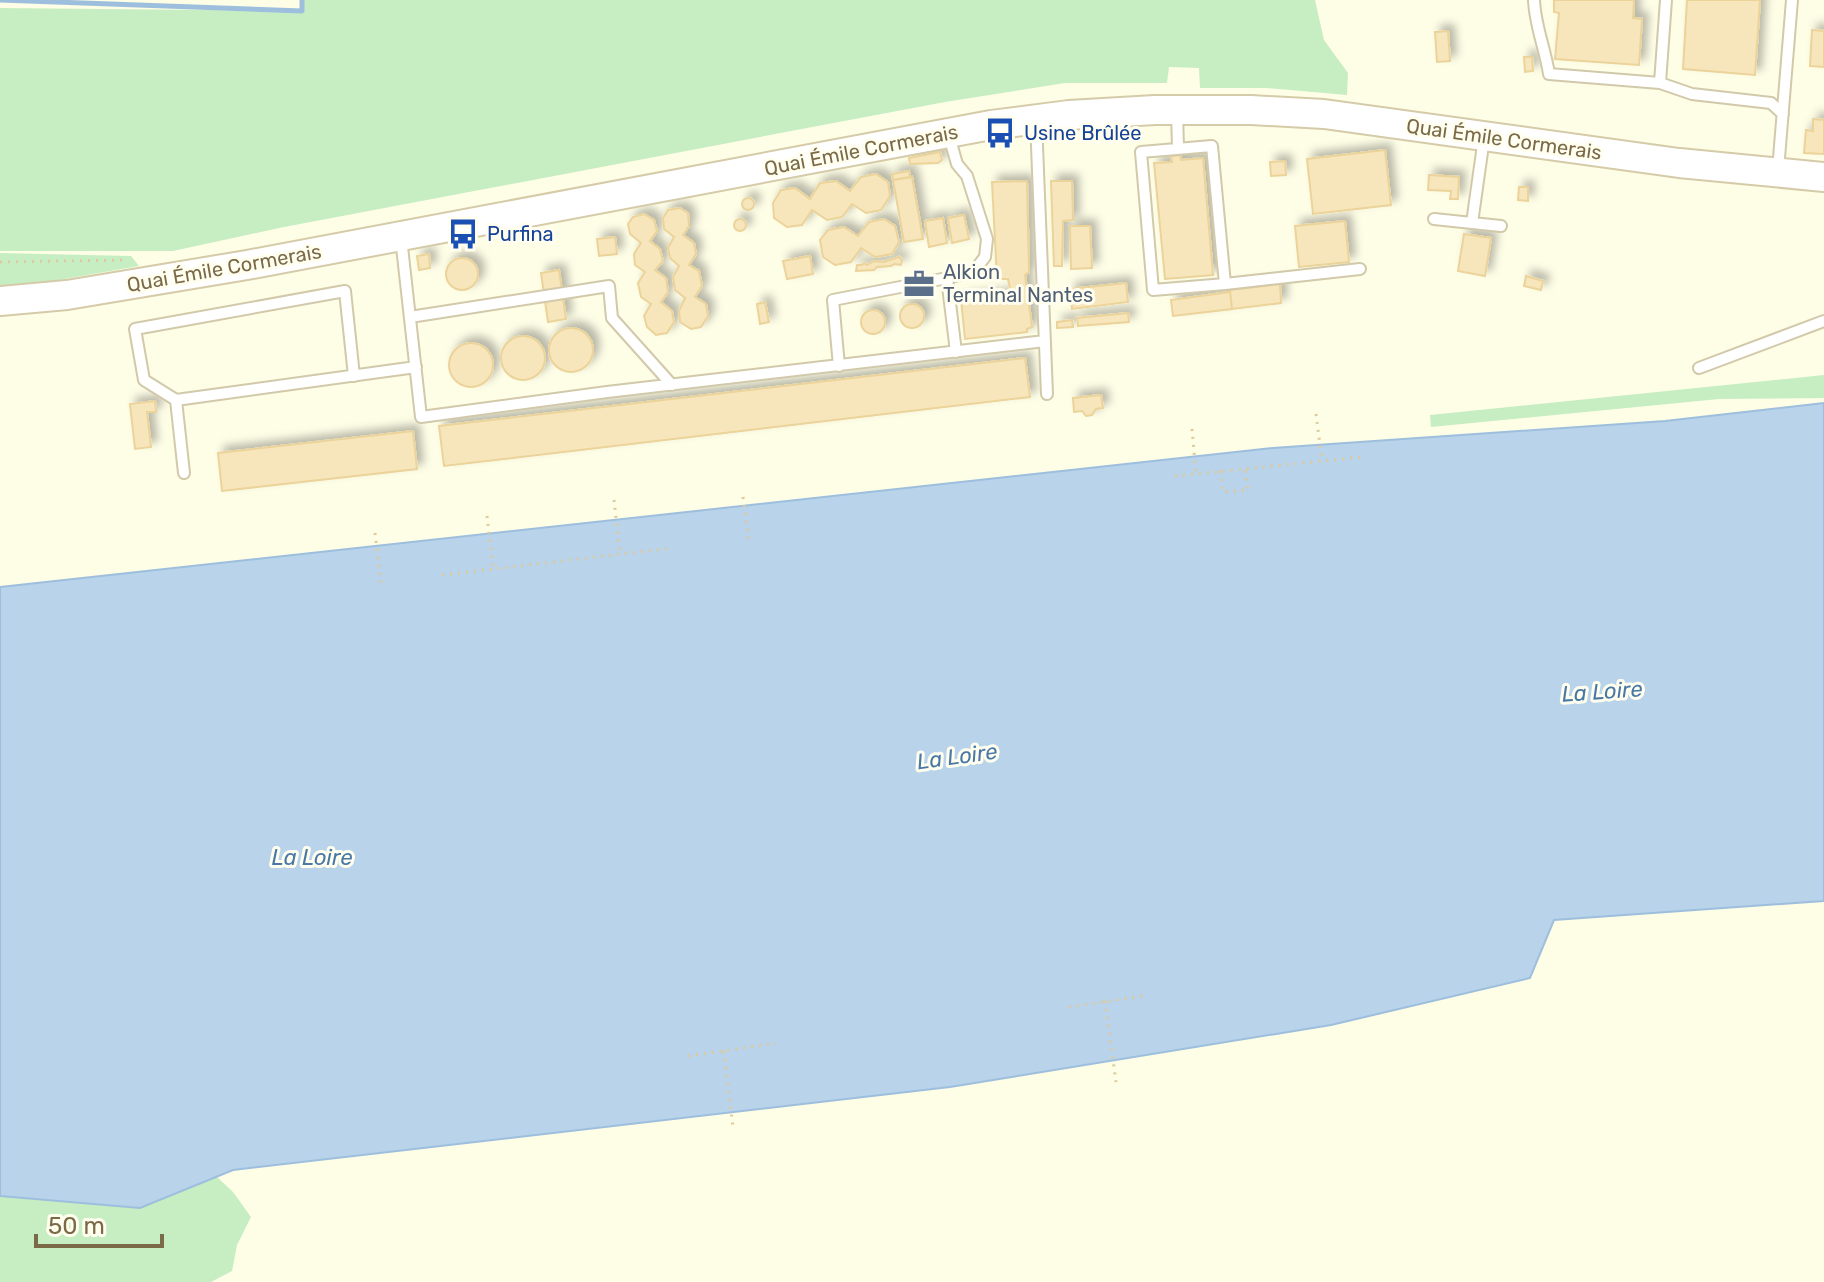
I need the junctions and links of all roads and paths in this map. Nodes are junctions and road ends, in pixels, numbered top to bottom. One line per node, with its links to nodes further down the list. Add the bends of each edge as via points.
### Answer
1 (1534, 0): 4 (lane, via 1534,24 1546,50 1549,74)
2 (1666, 0): 4 (lane)
3 (1792, 0): 6 (lane)
4 (1660, 83): 6 (lane, via 1692,94 1771,103)
5 (1176, 110): 7 (main road, Quai Émile Cormerais); 9 (main road, Quai Émile Cormerais, via 1324,114); 10 (lane)
6 (1783, 114): 11 (lane)
7 (1036, 119): 8 (main road, Quai Émile Cormerais); 23 (lane)
8 (948, 134): 16 (main road, Quai Émile Cormerais); 18 (lane, via 987,239 985,257 974,271)
9 (1484, 136): 11 (main road, Quai Émile Cormerais); 14 (lane)
10 (1178, 148): 19 (lane, via 1212,146); 19 (lane, via 1141,152 1153,290)
11 (1778, 172): 12 (main road, Quai Émile Cormerais)
12 (1824, 177)
13 (1434, 219): 14 (lane)
14 (1472, 223): 15 (lane)
15 (1501, 226)
16 (401, 236): 20 (main road, Quai Émile Cormerais, via 67,295); 21 (lane)
17 (1360, 269): 19 (lane)
18 (947, 278): 24 (lane); 25 (lane, via 833,300)
19 (1225, 284)
20 (0, 301)
21 (410, 317): 26 (lane); 29 (lane, via 609,286 612,318)
22 (1824, 321): 27 (lane)
23 (1045, 341): 24 (lane); 30 (lane)
24 (956, 352): 25 (lane)
25 (839, 366): 29 (lane)
26 (416, 367): 28 (lane); 29 (lane, via 421,417)
27 (1699, 368)
28 (354, 376): 31 (lane); 31 (lane, via 345,291 135,329 144,380)
29 (672, 385)
30 (1047, 394)
31 (176, 400): 38 (lane)
32 (1316, 414): 35 (path)
33 (1192, 429): 39 (path)
34 (1362, 457): 35 (path)
35 (1322, 461): 36 (path)
36 (1245, 469): 37 (path); 37 (path, via 1248,490 1223,492)
37 (1220, 471): 39 (path)
38 (184, 473)
39 (1196, 474): 40 (path)
40 (1175, 476)
41 (743, 497): 45 (path)
42 (614, 500): 47 (path)
43 (487, 516): 48 (path)
44 (375, 533): 50 (path)
45 (749, 541)
46 (672, 548): 47 (path)
47 (620, 554): 48 (path)
48 (493, 569): 49 (path)
49 (442, 575)
50 (381, 583)
51 (1144, 996): 52 (path)
52 (1105, 1001): 53 (path); 57 (path)
53 (1069, 1007)
54 (776, 1043): 55 (path)
55 (724, 1051): 56 (path); 58 (path)
56 (688, 1056)
57 (1116, 1082)
58 (733, 1127)

